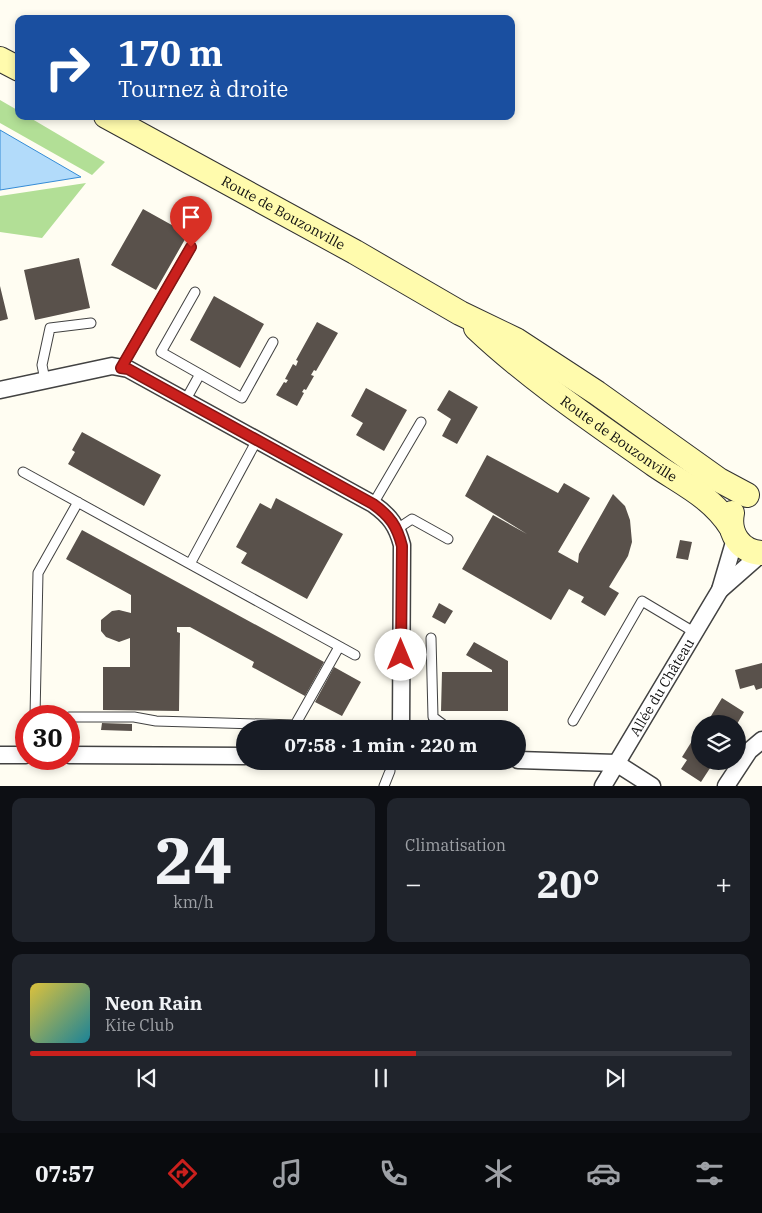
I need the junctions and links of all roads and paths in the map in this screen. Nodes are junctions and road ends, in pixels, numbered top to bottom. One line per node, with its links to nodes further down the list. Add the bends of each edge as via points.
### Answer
1 (0, 59): 2 (main road)
2 (15, 67)
3 (113, 120): 6 (main road, Route de Bouzonville, via 356,252)
4 (191, 247): 9 (lane)
5 (195, 292): 10 (lane, via 161,352)
6 (460, 314): 17 (main road, Route de Bouzonville, via 516,340 719,480); 21 (main road, Route de Bouzonville, via 506,357 706,498 721,511)
7 (91, 323): 11 (lane, via 50,328 42,364)
8 (273, 342): 10 (lane, via 242,398)
9 (121, 368): 11 (street, via 112,366); 13 (street)
10 (200, 374): 13 (lane)
11 (45, 380): 12 (street)
12 (0, 390)
13 (185, 400): 15 (street)
14 (421, 422): 19 (lane)
15 (257, 440): 19 (street); 24 (lane)
16 (23, 472): 18 (lane)
17 (758, 492): 21 (main road, via 736,504 731,514)
18 (78, 502): 24 (lane); 30 (lane, via 38,573)
19 (373, 504): 20 (street, via 388,514)
20 (397, 529): 22 (lane, via 412,519); 32 (street, via 402,546)
21 (733, 533): 23 (main road, Route de Bouzonville, via 744,548); 25 (street, Allée du Château)
22 (448, 539)
23 (762, 553): 25 (street, Allée du Château)
24 (190, 564): 28 (lane)
25 (720, 590): 26 (street, Allée du Château)
26 (694, 632): 34 (lane, via 642,601); 41 (street, Allée du Château)
27 (431, 638): 33 (lane, via 433,717)
28 (339, 647): 29 (lane); 31 (lane, via 295,725)
29 (355, 655)
30 (35, 705)
31 (80, 717)
32 (401, 720)
33 (437, 720)
34 (573, 721)
35 (762, 740): 46 (street, via 749,751)
36 (0, 755): 37 (street)
37 (15, 755)
38 (80, 755): 39 (street)
39 (236, 756)
40 (526, 760): 41 (street)
41 (616, 763): 44 (street, Allée du Château); 45 (street)
42 (390, 770): 43 (lane)
43 (384, 786)
44 (603, 786)
45 (652, 786)
46 (726, 786)

